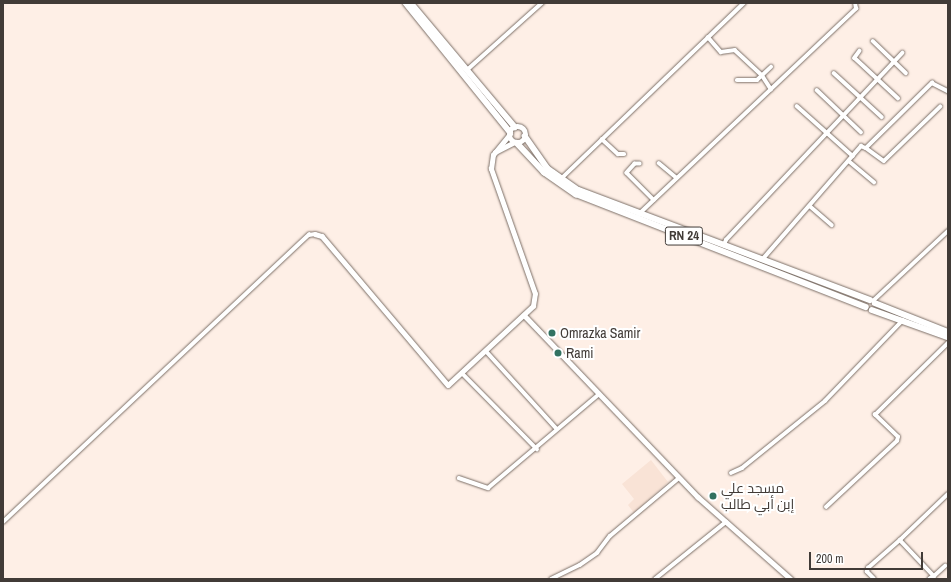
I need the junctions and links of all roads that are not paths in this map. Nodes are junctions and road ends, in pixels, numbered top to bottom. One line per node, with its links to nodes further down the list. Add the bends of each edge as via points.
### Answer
1 (406, 3): 30 (highway)
2 (411, 3): 12 (highway)
3 (542, 3): 12 (street)
4 (744, 3): 6 (street)
5 (855, 3): 18 (street, via 856,9)
6 (708, 37): 15 (street, via 721,52 735,50); 32 (street)
7 (873, 41): 10 (street)
8 (860, 51): 16 (street, via 854,57)
9 (902, 53): 10 (street)
10 (894, 61): 14 (street); 16 (street)
11 (771, 67): 15 (street)
12 (467, 70): 27 (highway)
13 (834, 73): 21 (street)
14 (906, 73)
15 (762, 75): 17 (street, via 757,80); 18 (street)
16 (877, 79): 21 (street); 22 (street)
17 (737, 80)
18 (771, 89): 41 (street)
19 (817, 90): 25 (street)
20 (948, 91): 34 (street, via 932,83)
21 (860, 97): 25 (street); 26 (street)
22 (898, 98)
23 (797, 106): 28 (street)
24 (940, 107): 34 (street, via 884,162)
25 (843, 115): 28 (street); 29 (street)
26 (882, 117)
27 (515, 127): 30 (highway); 31 (highway, via 522,129)
28 (827, 132): 37 (street); 50 (street, via 726,240)
29 (861, 132)
30 (510, 133): 33 (highway); 35 (main road)
31 (526, 136): 33 (highway, via 523,141); 42 (highway, RN 24, via 543,163)
32 (602, 139): 36 (street, via 618,154); 42 (street)
33 (516, 143): 35 (main road); 53 (highway, RN 24, via 544,172 576,194)
34 (866, 148): 37 (street, via 861,146)
35 (495, 152): 55 (main road, via 491,162 493,178 535,294 534,306)
36 (624, 154)
37 (852, 156): 38 (street)
38 (849, 161): 43 (street); 45 (street)
39 (659, 163): 41 (street)
40 (640, 164): 44 (street, via 635,164 627,173)
41 (677, 178): 44 (street)
42 (561, 180): 46 (highway, RN 24, via 587,194)
43 (874, 182)
44 (654, 200): 46 (street)
45 (810, 206): 47 (street); 51 (street)
46 (639, 214): 50 (highway, RN 24)
47 (832, 225)
48 (948, 231): 52 (street)
49 (315, 234): 61 (main road, via 322,236 448,385); 70 (street, via 309,235)
50 (724, 246): 51 (highway, RN 24)
51 (762, 261): 52 (highway, RN 24)
52 (873, 301): 53 (highway, via 866,302); 54 (highway); 57 (highway, RN 24)
53 (866, 307): 54 (highway)
54 (872, 310): 56 (highway)
55 (524, 315): 60 (main road); 62 (main road)
56 (903, 320): 58 (highway); 65 (street, via 825,400 742,468)
57 (948, 332)
58 (948, 337)
59 (948, 343): 69 (street, via 875,415 898,437 897,441)
60 (486, 351): 61 (main road); 63 (street)
61 (462, 373): 64 (street)
62 (598, 395): 63 (street); 67 (main road)
63 (557, 429): 64 (street)
64 (537, 449): 66 (street, via 488,488)
65 (731, 473)
66 (459, 478)
67 (679, 478): 71 (main road); 75 (street, via 610,536 597,553 580,565)
68 (948, 494): 72 (street)
69 (826, 507)
70 (3, 522)
71 (726, 522): 76 (street); 77 (main road)
72 (900, 540): 74 (street); 78 (street, via 868,568 867,572)
73 (945, 566): 74 (street)
74 (934, 576): 79 (street)
75 (551, 579)
76 (656, 579)
77 (791, 579)
78 (874, 579)
79 (930, 579)

